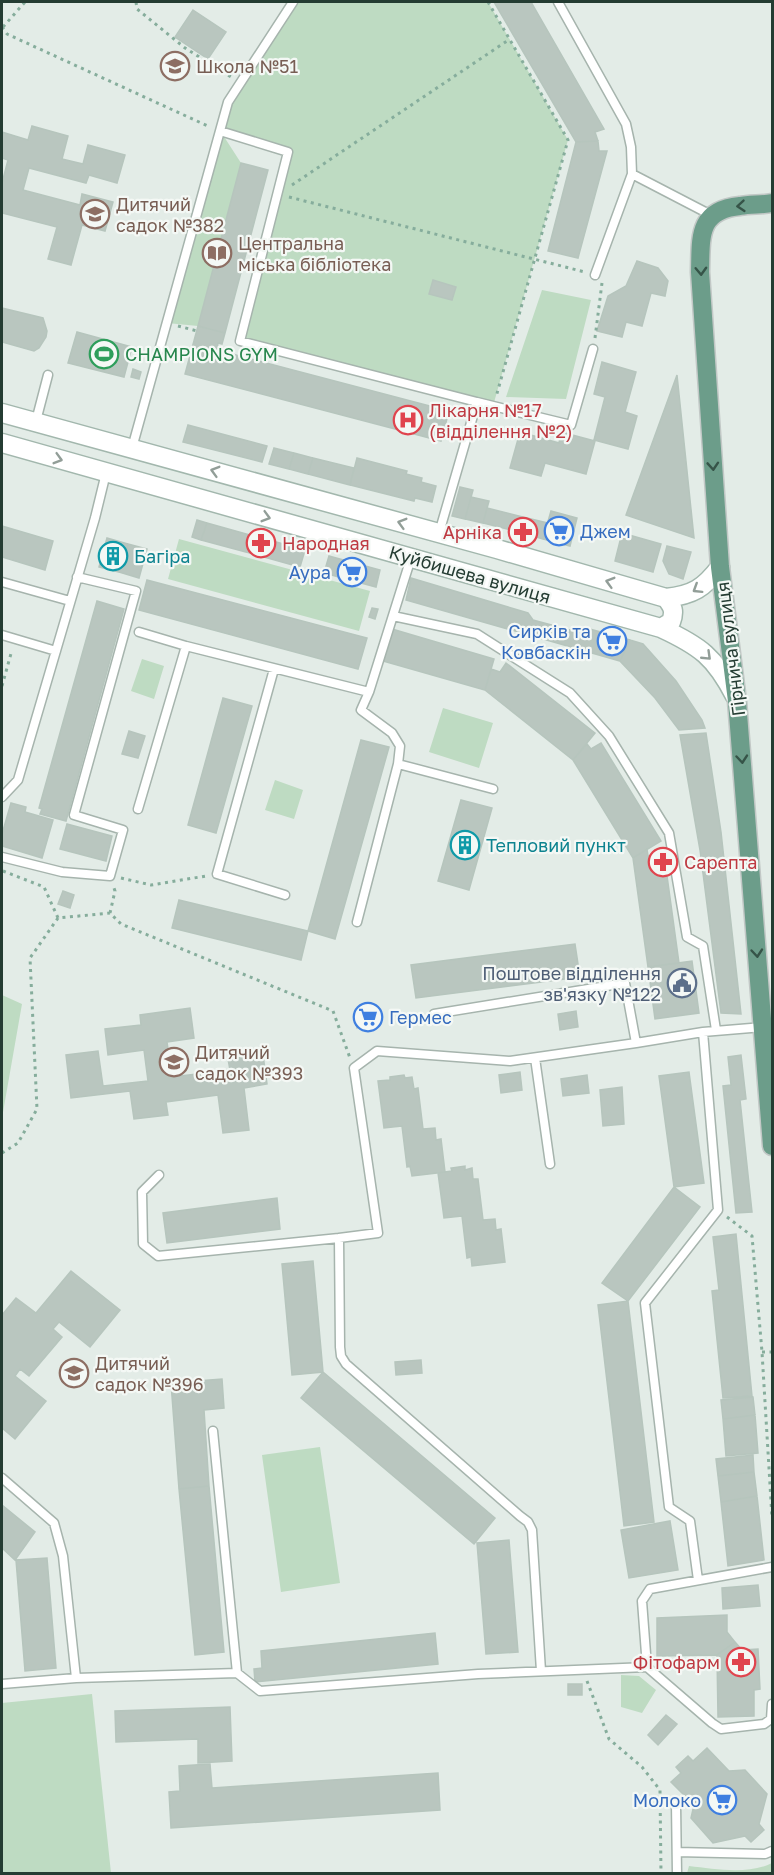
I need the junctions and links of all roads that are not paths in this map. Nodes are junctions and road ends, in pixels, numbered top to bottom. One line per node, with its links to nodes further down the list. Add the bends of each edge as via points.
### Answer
1 (293, 2): 3 (lane, via 228,102)
2 (558, 2): 4 (lane, via 626,124)
3 (220, 131): 10 (lane, via 288,152 240,341); 14 (lane)
4 (632, 174): 6 (lane); 7 (lane)
5 (772, 204): 6 (main road, one-way to 6, via 726,207)
6 (711, 215): 18 (main road, Гірнича вулиця, one-way to 18, via 700,240 700,272)
7 (595, 275)
8 (593, 349): 10 (lane, via 571,425)
9 (48, 375): 12 (lane)
10 (477, 402): 16 (lane)
11 (2, 413): 12 (main road, Куйбишева вулиця)
12 (36, 421): 14 (main road, Куйбишева вулиця)
13 (2, 443): 15 (main road, Куйбишева вулиця, one-way to 15)
14 (132, 448): 16 (main road, Куйбишева вулиця, one-way to 14)
15 (106, 472): 17 (main road, Куйбишева вулиця, one-way to 17); 19 (lane)
16 (439, 533): 21 (main road, Куйбишева вулиця, one-way to 16)
17 (411, 558): 23 (lane); 24 (main road, Куйбишева вулиця)
18 (720, 567): 21 (main road, Куйбишева вулиця, one-way to 21, via 698,590); 31 (main road, Гірнича вулиця)
19 (77, 577): 22 (lane); 36 (lane, via 136,591 74,815 123,830 110,876 63,873)
20 (2, 582): 22 (lane)
21 (666, 598): 24 (main road, via 674,615)
22 (70, 601): 28 (lane)
23 (393, 616): 30 (lane); 41 (lane, via 477,634 570,693 609,736 669,833 687,936 703,946)
24 (661, 628): 31 (main road, Куйбишева вулиця, one-way to 31, via 704,653 724,674)
25 (139, 632): 27 (lane)
26 (2, 635): 28 (lane)
27 (186, 646): 29 (lane); 35 (lane)
28 (56, 651): 34 (lane, via 18,780)
29 (274, 669): 30 (lane); 37 (lane, via 217,874)
30 (369, 692): 32 (lane, via 361,710 392,733 400,746)
31 (737, 701): 40 (main road, Гірнича вулиця, one-way to 40)
32 (398, 764): 33 (lane); 38 (lane)
33 (494, 789)
34 (2, 797)
35 (138, 808)
36 (2, 857)
37 (285, 895)
38 (357, 922)
39 (434, 1014): 43 (lane, via 625,983)
40 (763, 1027): 41 (lane); 45 (main road, Гірнича вулиця)
41 (716, 1030): 42 (lane)
42 (703, 1032): 43 (lane); 52 (lane, via 718,1210 645,1303 669,1507 690,1521)
43 (636, 1043): 44 (lane)
44 (535, 1058): 46 (lane); 48 (lane, via 510,1061 377,1051 354,1068 378,1233)
45 (772, 1146)
46 (550, 1164)
47 (159, 1175): 48 (lane, via 142,1192 143,1244 158,1256)
48 (339, 1238): 54 (lane, via 340,1347 346,1364 528,1522 532,1530)
49 (213, 1431): 55 (lane)
50 (2, 1478): 56 (lane, via 54,1524 63,1556)
51 (772, 1567): 52 (lane)
52 (698, 1580): 53 (lane, via 650,1589 645,1595 642,1601)
53 (647, 1667): 54 (lane); 58 (lane, via 721,1729 764,1724 771,1719)
54 (542, 1671): 55 (lane, via 260,1691)
55 (237, 1673): 56 (lane)
56 (76, 1678): 57 (lane)
57 (2, 1684)
58 (772, 1704)
59 (676, 1804): 61 (lane)
60 (772, 1851): 61 (lane)
61 (676, 1852): 62 (lane)
62 (677, 1874)

